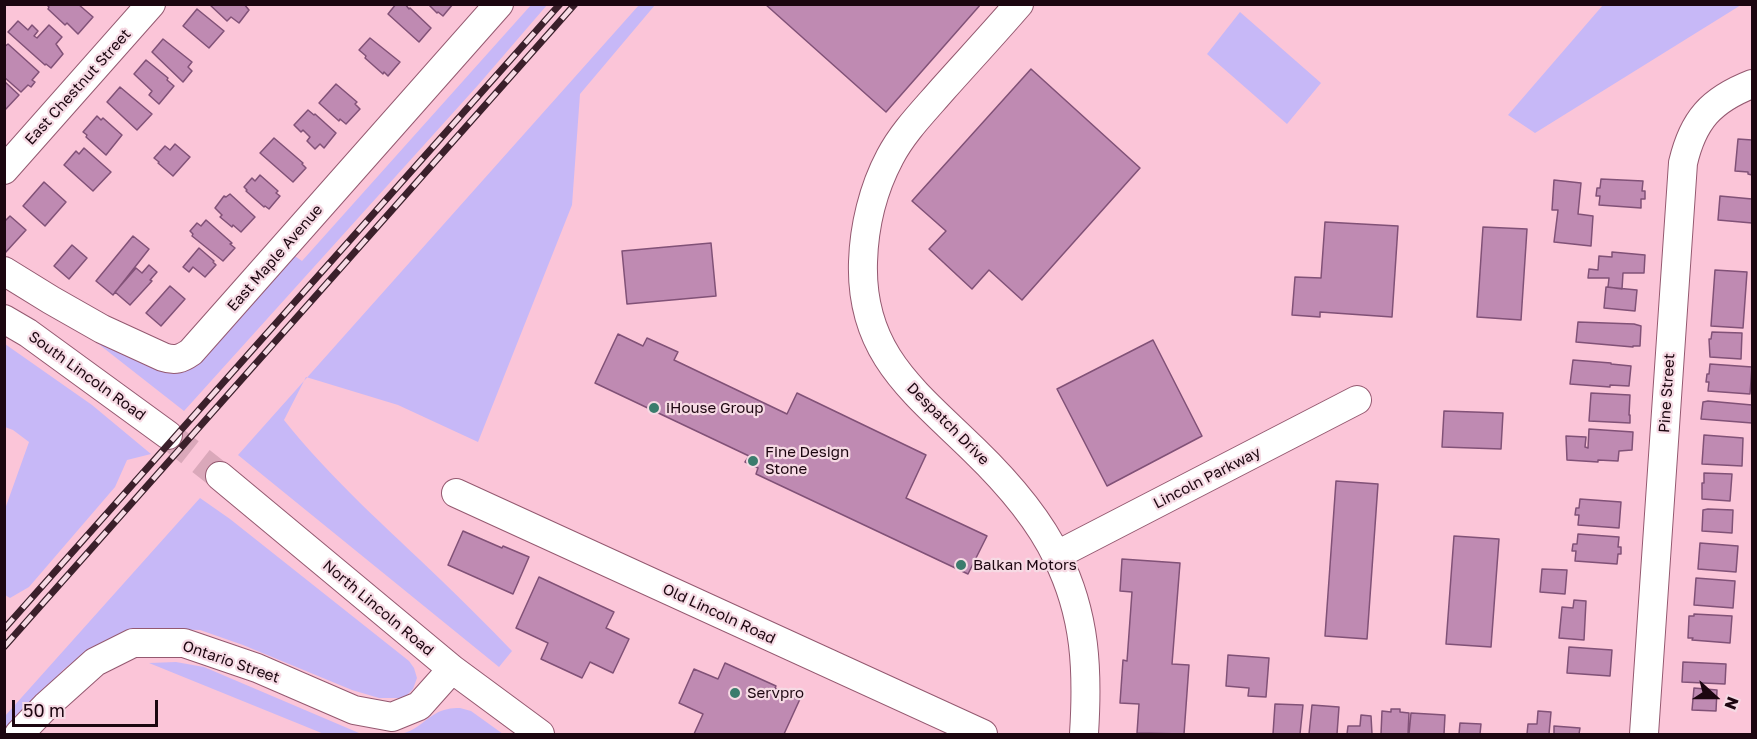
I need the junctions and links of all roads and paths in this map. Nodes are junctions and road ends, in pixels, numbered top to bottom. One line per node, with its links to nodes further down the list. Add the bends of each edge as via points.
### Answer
1 (151, 4): 5 (street, East Chestnut Street)
2 (499, 4): 6 (street, East Maple Avenue, via 182,358 163,357 102,329)
3 (1019, 4): 12 (street, Despatch Drive, via 907,131 890,157 869,215 862,275 871,324 894,369 930,410 999,476 1031,514)
4 (1752, 84): 18 (street, Pine Street, via 1723,97 1710,108 1692,135 1683,164)
5 (4, 170)
6 (4, 271)
7 (4, 319): 9 (street, South Lincoln Road)
8 (1357, 400): 12 (street, Lincoln Parkway)
9 (168, 435)
10 (220, 476): 13 (street, North Lincoln Road)
11 (456, 493): 16 (street, Old Lincoln Road)
12 (1057, 555): 17 (street, Despatch Drive, via 1080,618 1085,656)
13 (452, 669): 14 (street, Ontario Street, via 419,706 392,717 354,710 257,668 184,643 133,643 95,662); 15 (street, North Lincoln Road)
14 (19, 735)
15 (540, 735)
16 (983, 735)
17 (1084, 735)
18 (1644, 735)

